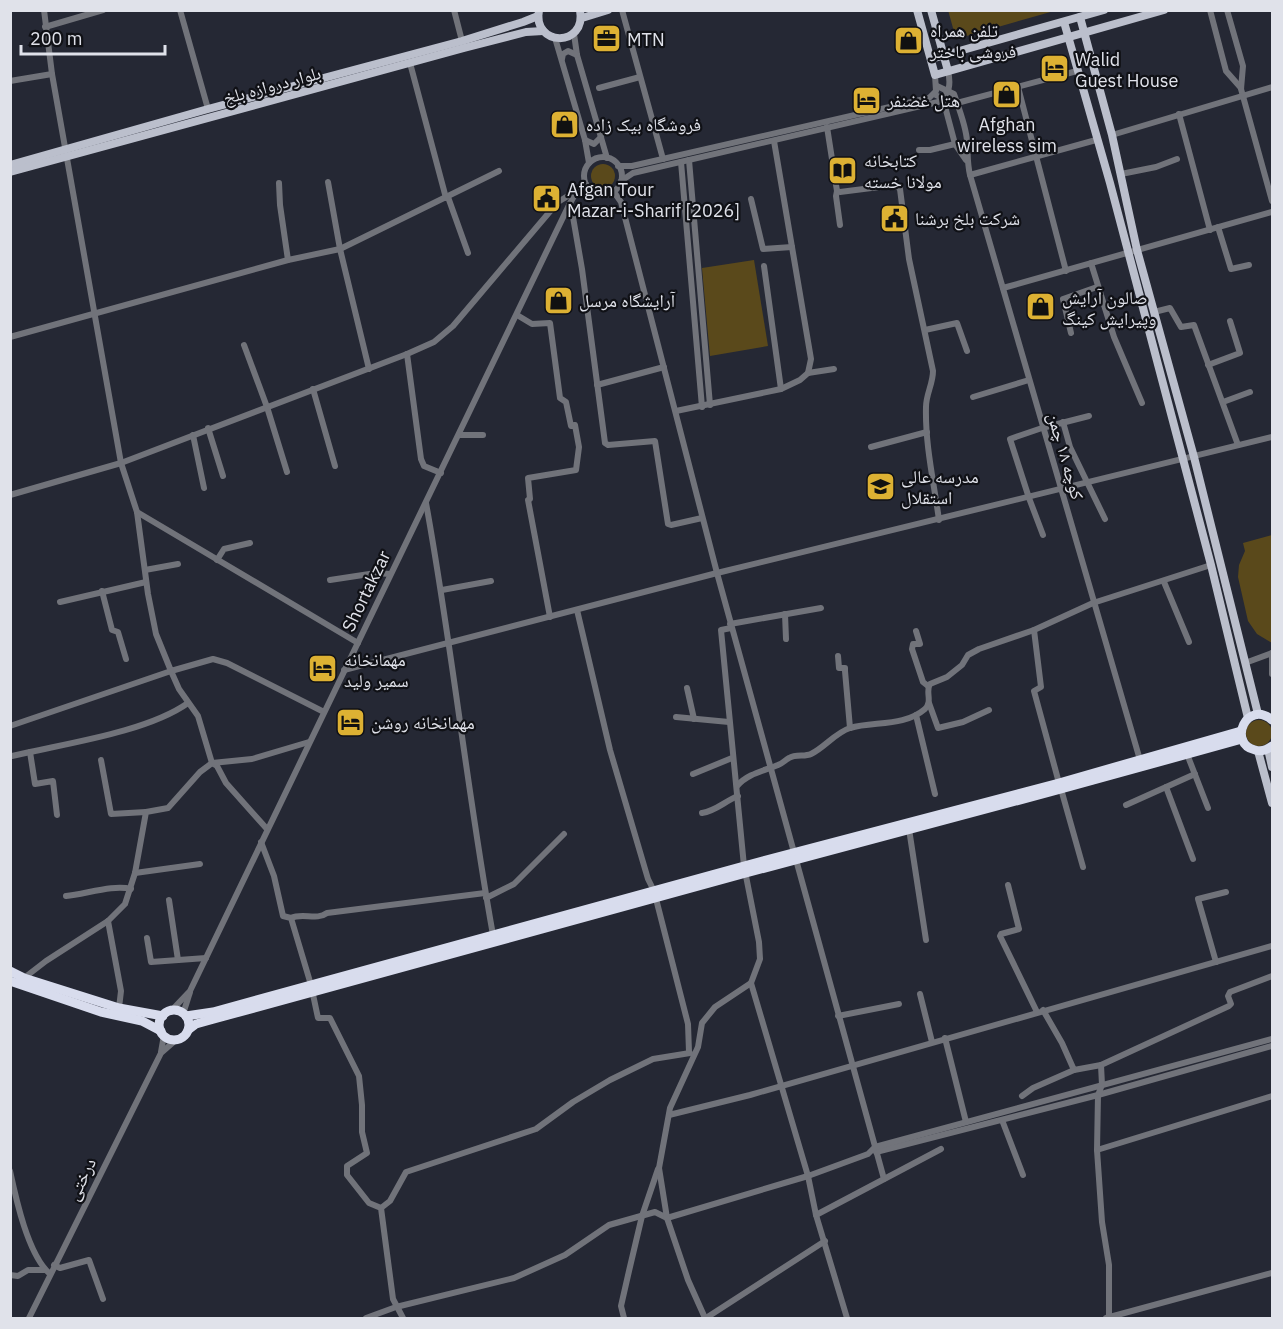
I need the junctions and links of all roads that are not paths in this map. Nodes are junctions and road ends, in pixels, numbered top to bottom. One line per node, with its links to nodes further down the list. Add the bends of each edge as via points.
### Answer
1 (44, 10): 17 (street)
2 (104, 10): 17 (street)
3 (180, 10): 44 (street)
4 (454, 10): 23 (street)
5 (608, 10): 14 (main road)
6 (622, 10): 33 (street)
7 (917, 10): 27 (main road)
8 (931, 10): 25 (main road)
9 (1104, 10): 15 (main road)
10 (1164, 10): 19 (main road)
11 (1210, 10): 40 (street, via 1226,71)
12 (1227, 10): 40 (street, via 1243,66)
13 (538, 13): 18 (main road); 23 (main road, بلوار دروازه بلخ, via 523,22)
14 (581, 14): 20 (main road)
15 (1080, 17): 16 (main road); 19 (main road)
16 (1064, 22): 22 (main road); 25 (main road)
17 (45, 27): 31 (street)
18 (543, 31): 21 (main road); 28 (main road, بلوار دروازه بلخ, via 526,32)
19 (1085, 33): 22 (main road); 47 (main road)
20 (574, 34): 21 (main road); 24 (street)
21 (555, 38): 26 (street)
22 (1068, 38): 29 (main road); 30 (main road)
23 (462, 41): 44 (main road, بلوار دروازه بلخ)
24 (577, 55): 26 (street, via 568,51); 48 (street)
25 (944, 55): 27 (main road); 30 (main road)
26 (562, 59): 49 (street)
27 (931, 59): 32 (main road)
28 (410, 63): 54 (main road, بلوار دروازه بلخ); 76 (street)
29 (1077, 70): 36 (street); 50 (main road)
30 (948, 71): 32 (main road); 39 (street)
31 (52, 74): 34 (street); 54 (street)
32 (935, 75): 35 (street)
33 (640, 77): 38 (street); 57 (street)
34 (10, 81)
35 (937, 86): 39 (street, كوچه ١٨ چمن); 41 (street)
36 (1018, 87): 43 (street); 55 (street)
37 (1272, 87): 40 (street)
38 (599, 88)
39 (948, 91): 42 (street); 43 (street, كوچه ١٨ چمن)
40 (1242, 92): 45 (street); 78 (street)
41 (934, 94): 42 (street); 57 (street)
42 (943, 99): 46 (street); 52 (street, كوچه ١٨ چمن)
43 (957, 103): 60 (street, كوچه ١٨ چمن, via 967,141)
44 (208, 109): 54 (main road, بلوار دروازه بلخ)
45 (1179, 114): 47 (street); 83 (street)
46 (827, 127): 51 (street); 74 (street)
47 (1112, 135): 67 (main road)
48 (600, 137): 49 (street, via 594,144); 56 (street)
49 (585, 140): 62 (street)
50 (1096, 140): 55 (street); 87 (main road)
51 (774, 141): 59 (street); 84 (street)
52 (955, 144): 53 (street); 60 (street, كوچه ١٨ چمن)
53 (919, 150)
54 (67, 153): 63 (main road, بلوار دروازه بلخ); 66 (main road, بلوار دروازه بلخ); 97 (street)
55 (1036, 157): 68 (street); 93 (street)
56 (607, 158): 62 (street); 64 (street)
57 (663, 159): 64 (street)
58 (1177, 159): 67 (street)
59 (688, 160): 61 (street); 119 (street)
60 (966, 160): 68 (street, كوچه ١٨ چمن)
61 (681, 162): 69 (street, via 633,173); 121 (street)
62 (589, 163): 72 (street)
63 (10, 165)
64 (618, 165): 69 (street)
65 (499, 171): 76 (street)
66 (10, 172)
67 (1121, 174): 86 (main road)
68 (970, 175): 95 (street, كوچه ١٨ چمن)
69 (621, 181): 75 (street)
70 (328, 182): 85 (street)
71 (279, 183): 89 (street)
72 (586, 184): 73 (street, Shortakzar); 75 (street, via 598,195)
73 (577, 190): 79 (street, Shortakzar); 105 (street, via 558,202 453,326 434,342)
74 (837, 191): 81 (street); 100 (street, via 899,186 909,259)
75 (614, 192): 107 (street, via 621,202)
76 (447, 197): 85 (street); 88 (street)
77 (751, 199): 84 (street, via 763,249)
78 (1272, 201)
79 (569, 205): 98 (street, Shortakzar); 112 (street, via 582,269)
80 (1272, 212): 82 (street)
81 (840, 225)
82 (1218, 227): 83 (street); 92 (street, via 1231,269)
83 (1210, 230): 86 (street)
84 (792, 247): 110 (street, via 811,358)
85 (340, 249): 89 (street); 108 (street)
86 (1137, 250): 87 (street); 96 (main road)
87 (1128, 252): 90 (street); 135 (main road)
88 (468, 253)
89 (288, 260): 97 (street)
90 (1091, 263): 93 (street); 94 (street)
91 (764, 266): 114 (street)
92 (1249, 266)
93 (1066, 271): 95 (street)
94 (1098, 287): 101 (street, via 1063,299); 118 (street)
95 (1003, 288): 111 (street, كوچه ١٨ چمن)
96 (1154, 312): 106 (street, via 1172,308 1180,327 1194,325); 134 (main road)
97 (96, 313): 102 (street); 136 (street)
98 (517, 315): 129 (street, Shortakzar); 170 (street, via 532,324 550,323 560,398 566,402 571,426 575,425 579,447 576,470 528,477 528,500)
99 (1230, 321): 106 (street, via 1240,353)
100 (925, 330): 104 (street, via 957,323); 127 (street, via 933,371 927,393)
101 (1071, 333)
102 (10, 337)
103 (244, 345): 120 (street)
104 (967, 351)
105 (407, 354): 108 (street); 139 (street, via 421,459 424,466)
106 (1208, 365): 117 (street)
107 (664, 367): 112 (street); 122 (street)
108 (369, 369): 113 (street)
109 (834, 369): 110 (street)
110 (808, 373): 114 (street)
111 (1029, 380): 116 (street); 126 (street, كوچه ١٨ چمن)
112 (597, 385): 148 (street, via 606,445 655,441 668,524)
113 (313, 389): 120 (street); 137 (street)
114 (782, 389): 119 (street)
115 (1250, 392): 117 (street)
116 (973, 397)
117 (1223, 402): 132 (street)
118 (1142, 403)
119 (710, 405): 121 (street)
120 (267, 407): 125 (street); 138 (street)
121 (702, 407): 122 (street)
122 (676, 411): 148 (street)
123 (1089, 416): 124 (street)
124 (1063, 422): 126 (street); 141 (street, via 1070,447)
125 (208, 428): 128 (street); 140 (street)
126 (1042, 428): 143 (street, كوچه ١٨ چمن); 145 (street, via 1011,440)
127 (927, 432): 133 (street); 150 (street)
128 (193, 435): 136 (street); 142 (street)
129 (459, 435): 130 (street); 139 (street, Shortakzar)
130 (483, 435)
131 (1272, 437): 132 (street)
132 (1238, 445): 134 (street)
133 (871, 447)
134 (1194, 457): 135 (street); 181 (main road)
135 (1183, 459): 141 (street); 155 (main road)
136 (121, 463): 144 (street); 147 (street)
137 (335, 466)
138 (287, 472)
139 (441, 473): 146 (street, Shortakzar)
140 (223, 476)
141 (1089, 483): 143 (street); 149 (street)
142 (204, 488)
143 (1060, 490): 145 (street); 166 (street, كوچه ١٨ چمن)
144 (10, 495)
145 (1029, 498): 150 (street); 151 (street)
146 (426, 502): 158 (street, Shortakzar); 163 (street)
147 (137, 512): 153 (street); 156 (street)
148 (702, 518): 157 (street)
149 (1105, 519)
150 (939, 520): 157 (street)
151 (1043, 535)
152 (250, 543): 153 (street, via 224,549)
153 (217, 560): 176 (street)
154 (178, 564): 156 (street)
155 (1210, 565): 162 (street); 194 (main road)
156 (145, 570): 161 (street)
157 (717, 573): 168 (street); 171 (street)
158 (390, 574): 159 (street); 176 (street, Shortakzar)
159 (330, 580)
160 (491, 581): 163 (street)
161 (146, 582): 164 (street); 183 (street, via 156,634)
162 (1164, 582): 166 (street); 175 (street)
163 (442, 590): 177 (street)
164 (102, 591): 165 (street); 180 (street, via 112,630 118,632)
165 (60, 602)
166 (1093, 603): 172 (street); 208 (street, كوچه ١٨ چمن)
167 (821, 608): 169 (street)
168 (578, 610): 170 (street); 239 (street, via 610,750)
169 (785, 614): 171 (street); 174 (street)
170 (550, 616): 177 (street)
171 (731, 626): 197 (street, via 721,630); 211 (street)
172 (1034, 630): 185 (street, via 979,649 946,677); 215 (street, via 1041,687 1034,691)
173 (916, 631): 185 (street, via 920,644 913,645 912,650)
174 (786, 639)
175 (1189, 642)
176 (357, 643): 182 (street, Shortakzar)
177 (447, 643): 182 (street); 238 (street)
178 (1272, 653): 181 (street); 184 (street)
179 (838, 656): 199 (street, via 839,668 845,668)
180 (126, 659)
181 (1245, 663): 191 (main road)
182 (344, 670): 190 (street, Shortakzar)
183 (171, 671): 187 (street); 190 (street, via 213,659); 198 (street)
184 (1272, 675)
185 (928, 686): 188 (street)
186 (687, 688): 195 (street)
187 (188, 703): 203 (street, via 174,713 141,725); 209 (street, via 198,716)
188 (929, 703): 189 (street, via 938,728); 192 (street)
189 (988, 710)
190 (324, 712): 201 (street, Shortakzar)
191 (1258, 714): 194 (highway); 196 (highway)
192 (916, 715): 199 (street, via 898,722); 217 (street)
193 (676, 717): 195 (street)
194 (1248, 718): 200 (highway)
195 (694, 719): 197 (street)
196 (1272, 720)
197 (729, 722): 206 (street)
198 (10, 726)
199 (850, 728): 211 (street, via 810,755 790,757)
200 (1241, 735): 202 (highway, via 1248,747); 204 (highway); 208 (highway)
201 (309, 742): 209 (street, via 252,759); 225 (street, Shortakzar)
202 (1266, 749): 210 (main road); 219 (main road)
203 (30, 752): 205 (street); 224 (street, via 35,783 53,781)
204 (1187, 754): 213 (street); 215 (highway)
205 (12, 756)
206 (732, 758): 212 (street); 214 (street)
207 (101, 760): 222 (street, via 111,814)
208 (1140, 760): 215 (highway)
209 (212, 763): 222 (street, via 168,808); 225 (street)
210 (1272, 767)
211 (770, 768): 214 (street, via 742,779); 229 (street)
212 (693, 774)
213 (1195, 774): 216 (street); 221 (street)
214 (737, 786): 218 (street)
215 (1060, 786): 226 (highway); 229 (highway); 232 (street)
216 (1166, 787): 220 (street); 230 (street)
217 (935, 794)
218 (738, 796): 223 (street); 233 (street)
219 (1272, 803)
220 (1126, 805)
221 (1208, 808)
222 (146, 812): 234 (street)
223 (702, 813)
224 (57, 815)
225 (267, 828): 228 (street, Shortakzar)
226 (909, 829): 229 (highway); 246 (street)
227 (564, 834): 238 (street, via 514,884)
228 (261, 842): 242 (street, via 283,916); 248 (street, Shortakzar)
229 (796, 856): 233 (highway); 265 (street)
230 (1193, 859)
231 (200, 864): 234 (street)
232 (1083, 867)
233 (745, 869): 239 (highway); 255 (street, via 760,959)
234 (135, 873): 236 (street)
235 (1008, 885): 261 (street, via 1019,929 1000,936)
236 (131, 889): 240 (street, via 122,886); 243 (street, via 125,904)
237 (1226, 892): 250 (street, via 1198,899)
238 (486, 895): 242 (street); 244 (street)
239 (655, 895): 244 (highway); 256 (highway); 274 (street)
240 (66, 896)
241 (169, 900): 249 (street)
242 (291, 918): 256 (street)
243 (108, 921): 253 (street); 260 (street, via 119,980)
244 (493, 935): 256 (highway)
245 (147, 938): 249 (street, via 151,962)
246 (926, 940)
247 (1272, 946): 250 (street)
248 (206, 958): 249 (street); 258 (street, Shortakzar)
249 (178, 960)
250 (1216, 962): 261 (street)
251 (10, 971): 253 (highway)
252 (1272, 976): 276 (street, via 1230,992 1229,1006)
253 (24, 978): 260 (highway)
254 (10, 981): 267 (highway, via 142,1022)
255 (751, 983): 274 (street, via 716,1007 702,1023 698,1047); 278 (street)
256 (312, 989): 263 (highway); 266 (highway, via 196,1024); 294 (street, via 318,1018 330,1018 359,1076 367,1153 347,1166 347,1175 369,1203)
257 (920, 994): 271 (street)
258 (189, 995): 262 (street, Shortakzar); 263 (street, via 191,1008); 264 (street)
259 (899, 1004): 265 (street)
260 (119, 1008): 262 (highway)
261 (1040, 1011): 268 (street); 277 (street, via 1062,1043)
262 (167, 1013): 264 (highway); 267 (highway, via 160,1020)
263 (198, 1014): 264 (highway)
264 (185, 1015): 266 (highway)
265 (838, 1016): 275 (street)
266 (189, 1030): 269 (highway)
267 (162, 1033): 269 (highway); 273 (street)
268 (945, 1038): 271 (street); 285 (street)
269 (177, 1039): 273 (street)
270 (1272, 1039): 279 (street)
271 (932, 1042): 275 (street)
272 (1272, 1046): 280 (street)
273 (161, 1053): 299 (street, درختی)
274 (692, 1053): 283 (street); 294 (street, via 653,1059 573,1102 536,1129 406,1172 390,1201)
275 (851, 1064): 278 (street); 287 (street)
276 (1101, 1065): 277 (street); 279 (street)
277 (1074, 1070): 281 (street)
278 (782, 1084): 283 (street); 292 (street)
279 (1102, 1085): 280 (street); 285 (street)
280 (1098, 1095): 284 (street); 288 (street)
281 (1022, 1096)
282 (1272, 1096): 288 (street)
283 (669, 1115): 289 (street)
284 (1002, 1120): 287 (street); 291 (street)
285 (966, 1122): 287 (street)
286 (941, 1149): 293 (street)
287 (875, 1150): 292 (street); 293 (street)
288 (1097, 1150): 311 (street, via 1109,1265)
289 (659, 1168): 296 (street); 297 (street)
290 (10, 1171): 300 (street, via 16,1202)
291 (1023, 1175)
292 (808, 1176): 295 (street); 297 (street)
293 (884, 1179): 295 (street)
294 (381, 1208): 304 (street)
295 (816, 1215): 298 (street)
296 (642, 1216): 297 (street, via 655,1212); 304 (street, via 609,1226 565,1255 514,1278); 308 (street, via 621,1306)
297 (667, 1218): 309 (street)
298 (825, 1241): 309 (street); 310 (street)
299 (54, 1265): 300 (street, درختی); 303 (street, via 60,1268 89,1260)
300 (47, 1272): 302 (street, via 28,1270 18,1276); 305 (street, درختی)
301 (1272, 1274): 311 (street)
302 (10, 1275)
303 (104, 1299)
304 (396, 1307): 306 (street); 307 (street)
305 (29, 1318)
306 (366, 1318)
307 (404, 1318)
308 (624, 1318)
309 (705, 1318)
310 (847, 1318)
311 (1108, 1318)

